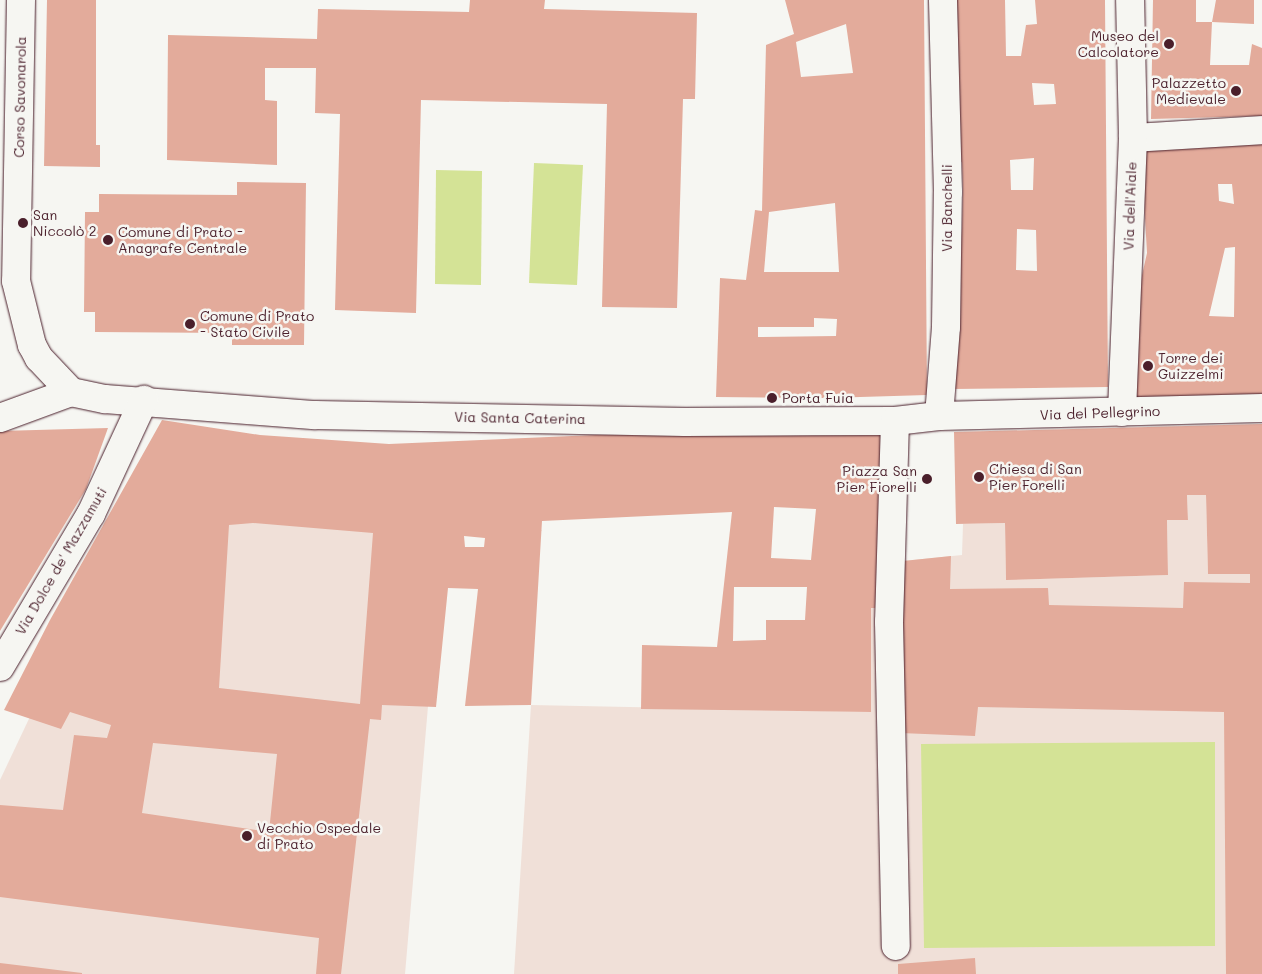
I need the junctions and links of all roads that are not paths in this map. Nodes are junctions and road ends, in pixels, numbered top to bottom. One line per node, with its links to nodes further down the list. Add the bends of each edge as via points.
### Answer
1 (21, 0): 6 (street, Corso Savonarola)
2 (943, 0): 11 (street, Via Banchelli, via 946,327)
3 (1130, 0): 5 (street, Via dell'Aiale)
4 (1262, 130): 5 (street)
5 (1133, 138): 10 (street, Via dell'Aiale)
6 (12, 207): 7 (street, Corso Savonarola, via 16,281 26,327 39,358)
7 (70, 392): 8 (street, Via Santa Caterina, via 105,399); 12 (street)
8 (144, 400): 13 (street, Via Santa Caterina, via 315,415 685,422); 14 (street, Via Dolce de' Mazzamuti, via 91,514)
9 (1262, 408): 10 (street, Via del Pellegrino)
10 (1122, 412): 11 (street, Via del Pellegrino)
11 (939, 416): 13 (street)
12 (0, 418)
13 (895, 421): 15 (street, via 889,622)
14 (0, 667)
15 (896, 946)

